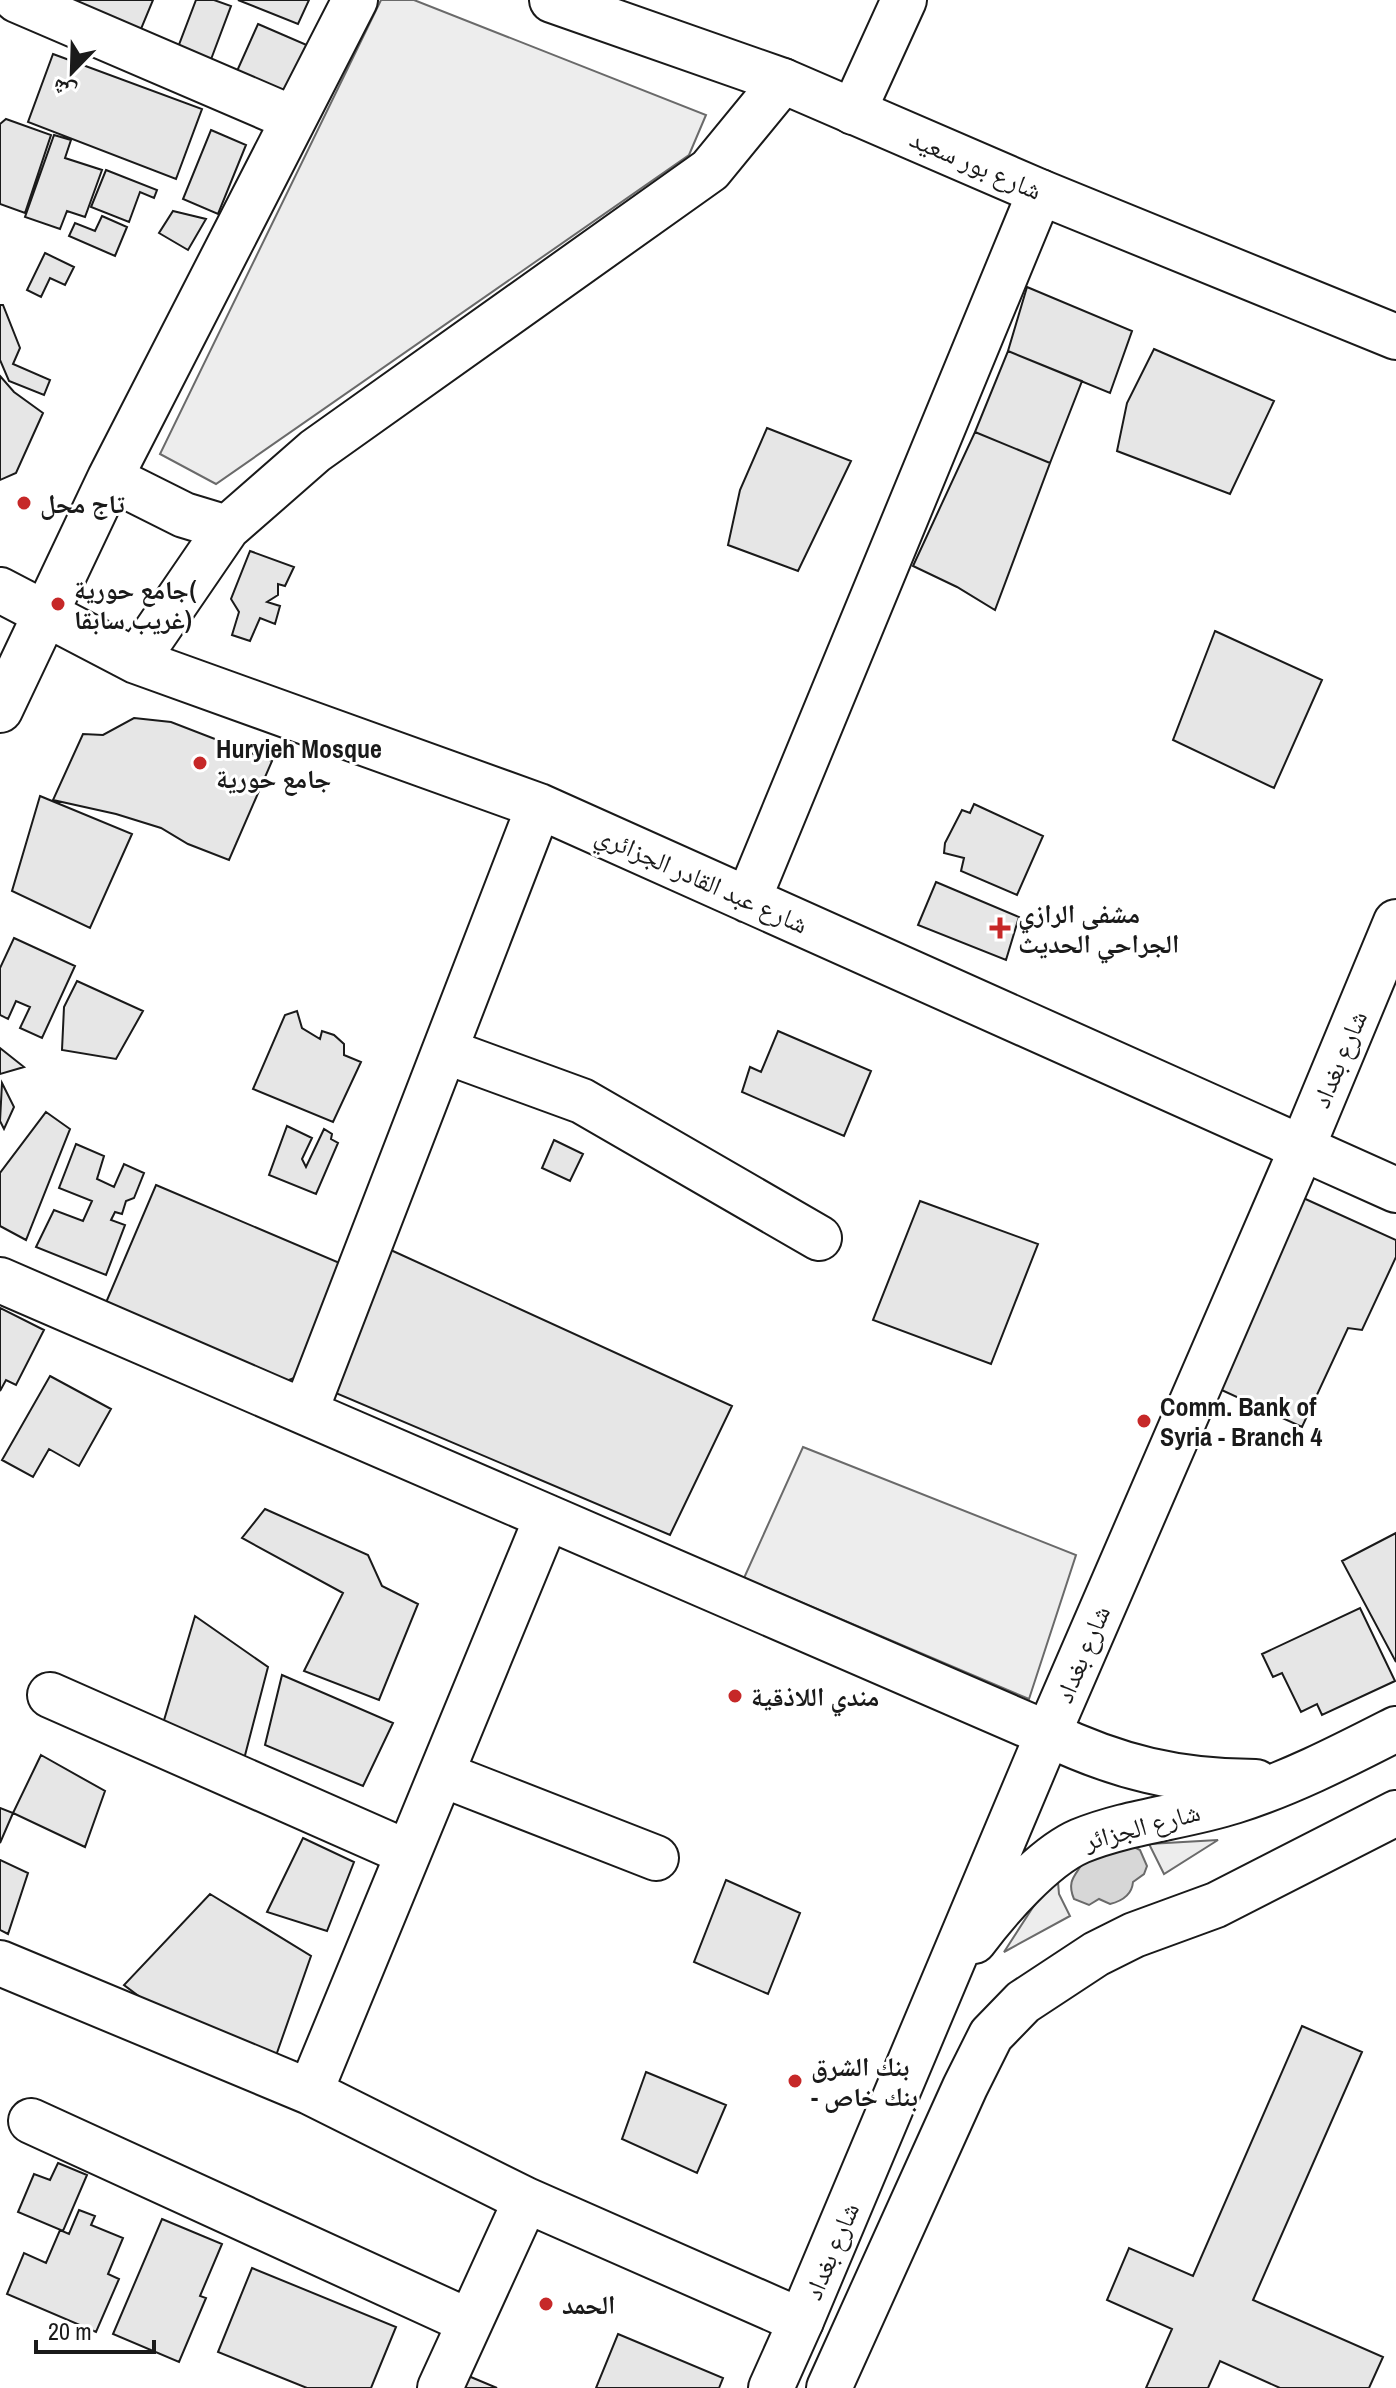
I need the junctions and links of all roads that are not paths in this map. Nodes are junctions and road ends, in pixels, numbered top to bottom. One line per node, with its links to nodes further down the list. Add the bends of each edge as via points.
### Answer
1 (17, 0): 7 (street)
2 (355, 0): 7 (street)
3 (552, 0): 5 (street, شارع بور سعيد)
4 (904, 0): 6 (street)
5 (783, 81): 6 (street, شارع بور سعيد); 11 (street, via 710,170 315,451)
6 (853, 112): 8 (street, شارع بور سعيد)
7 (294, 119): 10 (street)
8 (1040, 192): 9 (street, شارع بور سعيد); 17 (street)
9 (1396, 337)
10 (110, 478): 11 (street, via 184,515); 13 (street)
11 (227, 528): 14 (street)
12 (0, 590): 13 (street, شارع عبد القادر الجزائري)
13 (47, 612): 14 (street, شارع عبد القادر الجزائري); 15 (street)
14 (136, 661): 16 (street, شارع عبد القادر الجزائري)
15 (0, 710)
16 (539, 806): 17 (street, شارع عبد القادر الجزائري); 19 (street)
17 (748, 900): 20 (street, شارع عبد القادر الجزائري)
18 (1396, 922): 20 (street, شارع بغداد)
19 (445, 1051): 22 (street, via 582,1101); 24 (street)
20 (1302, 1148): 21 (street, شارع عبد القادر الجزائري); 28 (street, شارع بغداد)
21 (1396, 1190)
22 (819, 1238)
23 (0, 1280): 24 (street)
24 (305, 1412): 25 (street)
25 (547, 1517): 28 (street); 29 (street)
26 (50, 1695): 32 (street)
27 (1396, 1729): 30 (street, شارع الجزائر)
28 (1048, 1734): 30 (street, via 1127,1767 1169,1776 1212,1782); 35 (street, شارع بغداد)
29 (441, 1774): 32 (street); 33 (street)
30 (1298, 1778): 35 (street, شارع الجزائر, via 1235,1801 1077,1842 1042,1867 989,1921)
31 (1396, 1813): 43 (street, شارع بغداد, via 1216,1905 1096,1954 1023,2002 991,2035)
32 (408, 1853): 36 (street)
33 (656, 1858)
34 (0, 1963): 36 (street)
35 (939, 1993): 39 (street, شارع بغداد)
36 (310, 2092): 38 (street)
37 (31, 2121): 40 (street)
38 (526, 2200): 39 (street); 40 (street)
39 (801, 2321): 42 (street, شارع بغداد)
40 (470, 2322): 41 (street)
41 (440, 2388)
42 (771, 2388)
43 (829, 2388)

